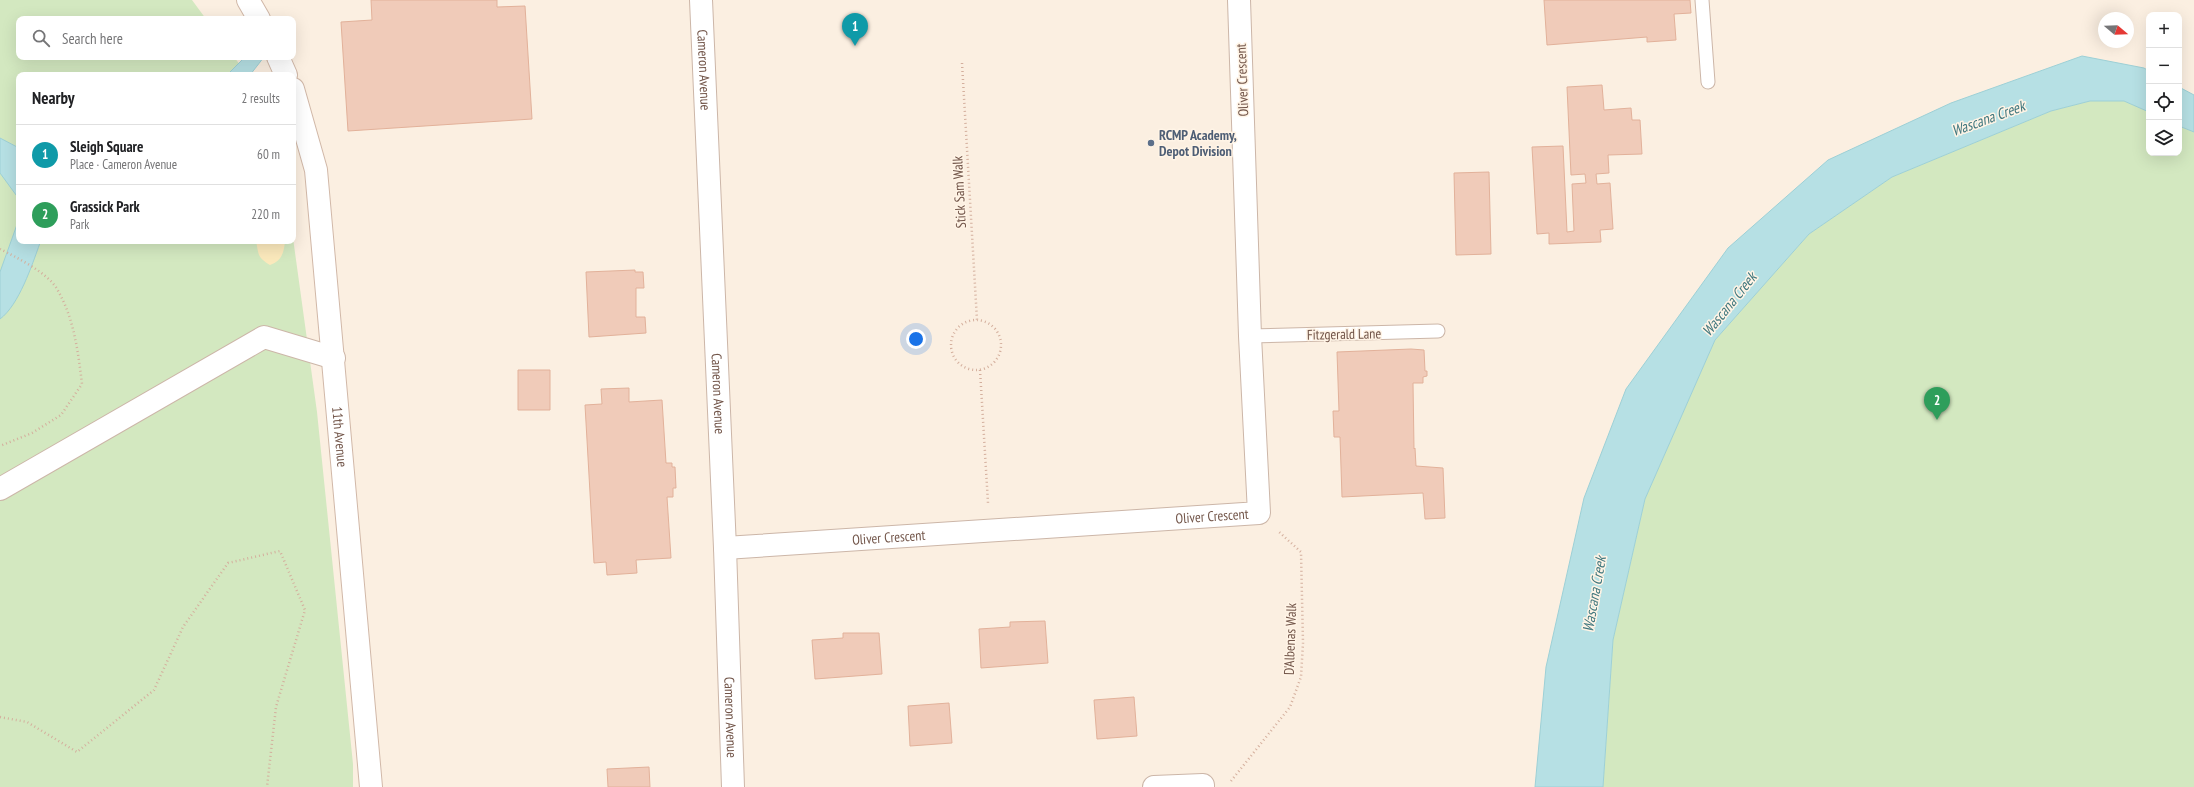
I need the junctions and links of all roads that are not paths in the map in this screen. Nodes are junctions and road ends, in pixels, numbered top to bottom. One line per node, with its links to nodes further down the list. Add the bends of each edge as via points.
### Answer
1 (248, 0): 5 (street)
2 (701, 0): 14 (street, Cameron Avenue)
3 (1239, 0): 11 (street, Oliver Crescent)
4 (1702, 0): 8 (lane)
5 (257, 16)
6 (279, 60): 7 (street)
7 (285, 72)
8 (1708, 82)
9 (296, 100): 12 (street, 11th Avenue, via 316,170)
10 (1438, 331): 11 (lane, Fitzgerald Lane)
11 (1250, 336): 14 (street, Oliver Crescent, via 1259,513)
12 (334, 358): 13 (street, via 264,337); 16 (street, 11th Avenue)
13 (0, 489)
14 (725, 548): 17 (street, Cameron Avenue)
15 (1203, 786): 18 (street)
16 (371, 787)
17 (733, 787)
18 (1154, 787)

